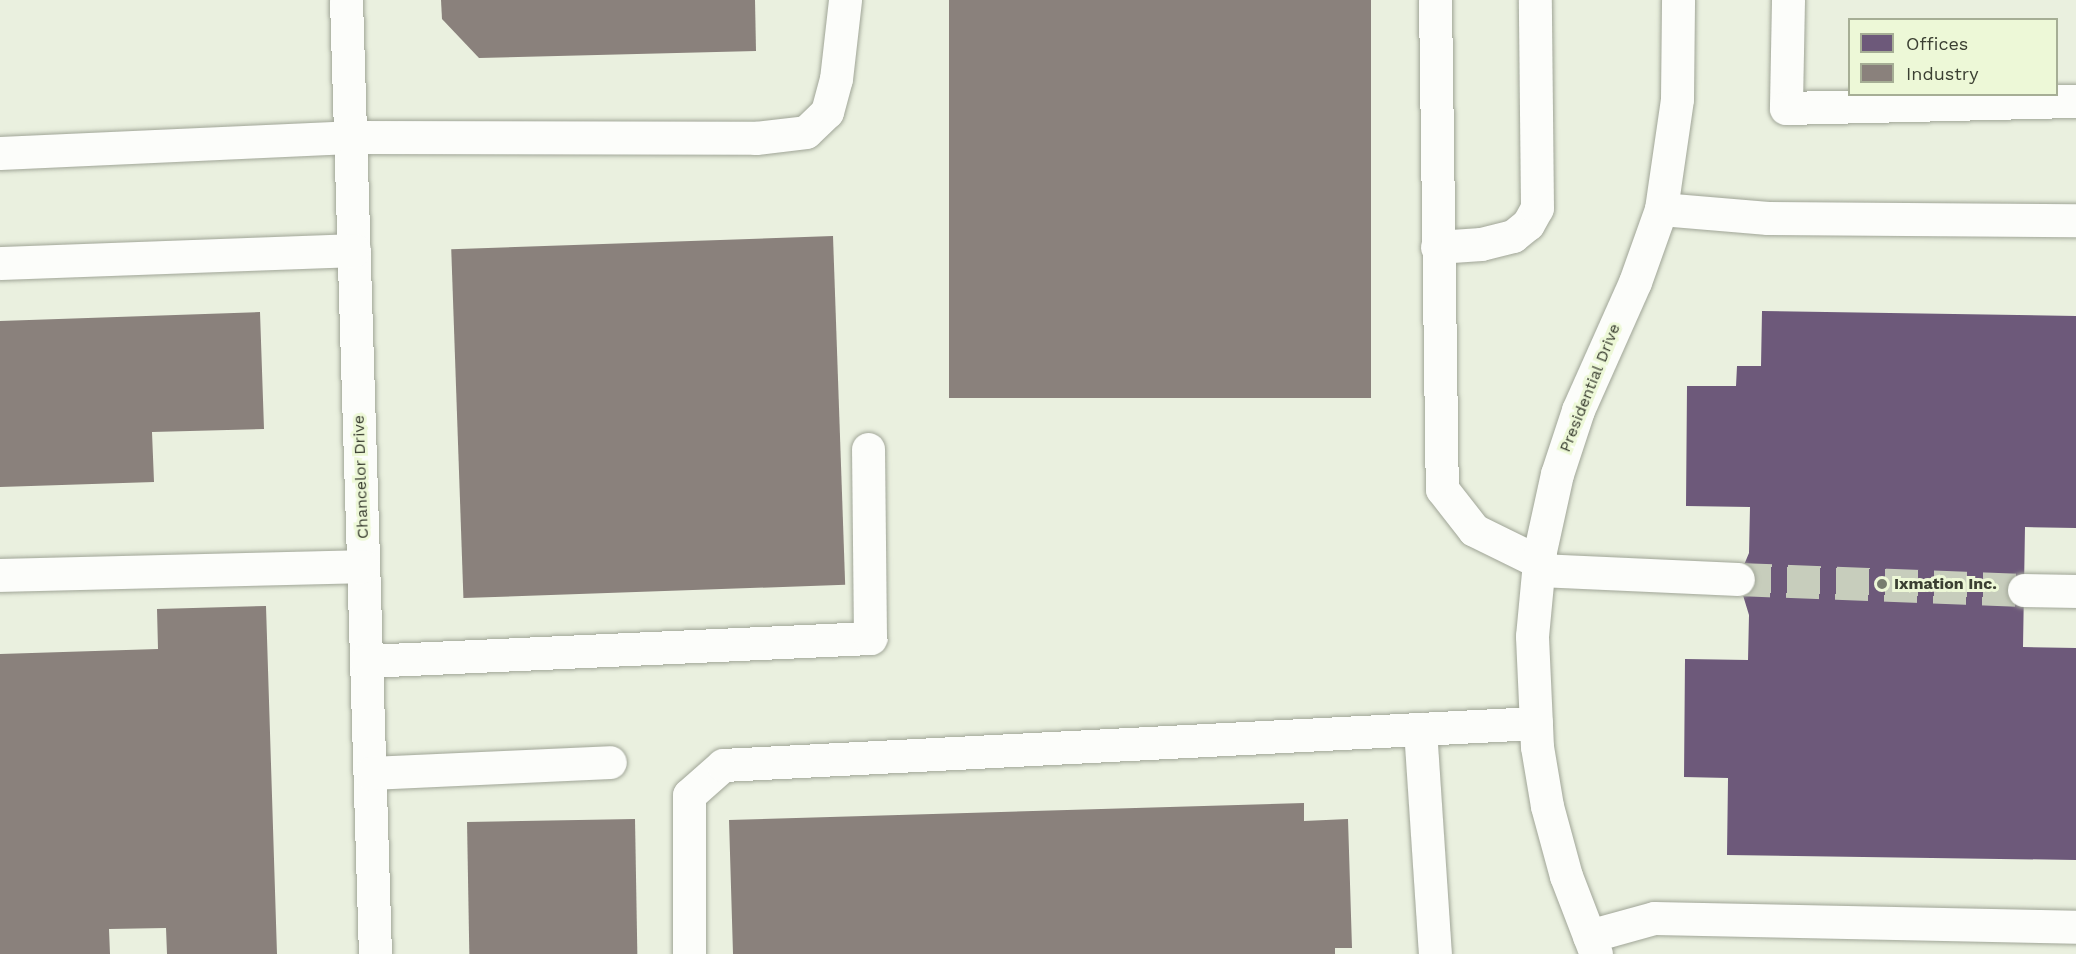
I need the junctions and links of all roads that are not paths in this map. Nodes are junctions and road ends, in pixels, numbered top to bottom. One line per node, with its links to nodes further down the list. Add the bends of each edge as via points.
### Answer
1 (346, 0): 8 (street, Chancelor Drive)
2 (844, 0): 8 (street, via 836,79 826,112 806,132 756,138)
3 (1435, 0): 12 (street)
4 (1535, 0): 12 (street, via 1537,208 1528,224 1513,236 1481,244)
5 (1678, 0): 10 (street, Presidential Drive, via 1677,99)
6 (1788, 0): 7 (street, via 1786,108)
7 (2076, 101)
8 (350, 137): 9 (street); 13 (street, Chancelor Drive)
9 (0, 153)
10 (1661, 209): 11 (street, via 1768,218); 17 (street, Presidential Drive, via 1635,282 1578,410 1557,474)
11 (2076, 220)
12 (1437, 247): 17 (street, via 1442,489 1474,530)
13 (354, 250): 14 (street); 16 (street, Chancelor Drive)
14 (0, 263)
15 (868, 449): 22 (street, via 870,638)
16 (363, 566): 18 (street); 22 (street, Chancelor Drive)
17 (1539, 566): 19 (street); 23 (street, Presidential Drive, via 1532,636)
18 (0, 575)
19 (1738, 579)
20 (2024, 590): 21 (street)
21 (2076, 591)
22 (366, 661): 26 (street, Chancelor Drive)
23 (1536, 723): 24 (street); 28 (street, Presidential Drive, via 1547,806)
24 (1420, 729): 30 (street, via 723,765 689,795); 31 (street)
25 (610, 762): 26 (street)
26 (370, 773): 29 (street, Chancelor Drive)
27 (2076, 927): 28 (street, via 1654,918)
28 (1592, 945)
29 (375, 954)
30 (689, 954)
31 (1435, 954)

